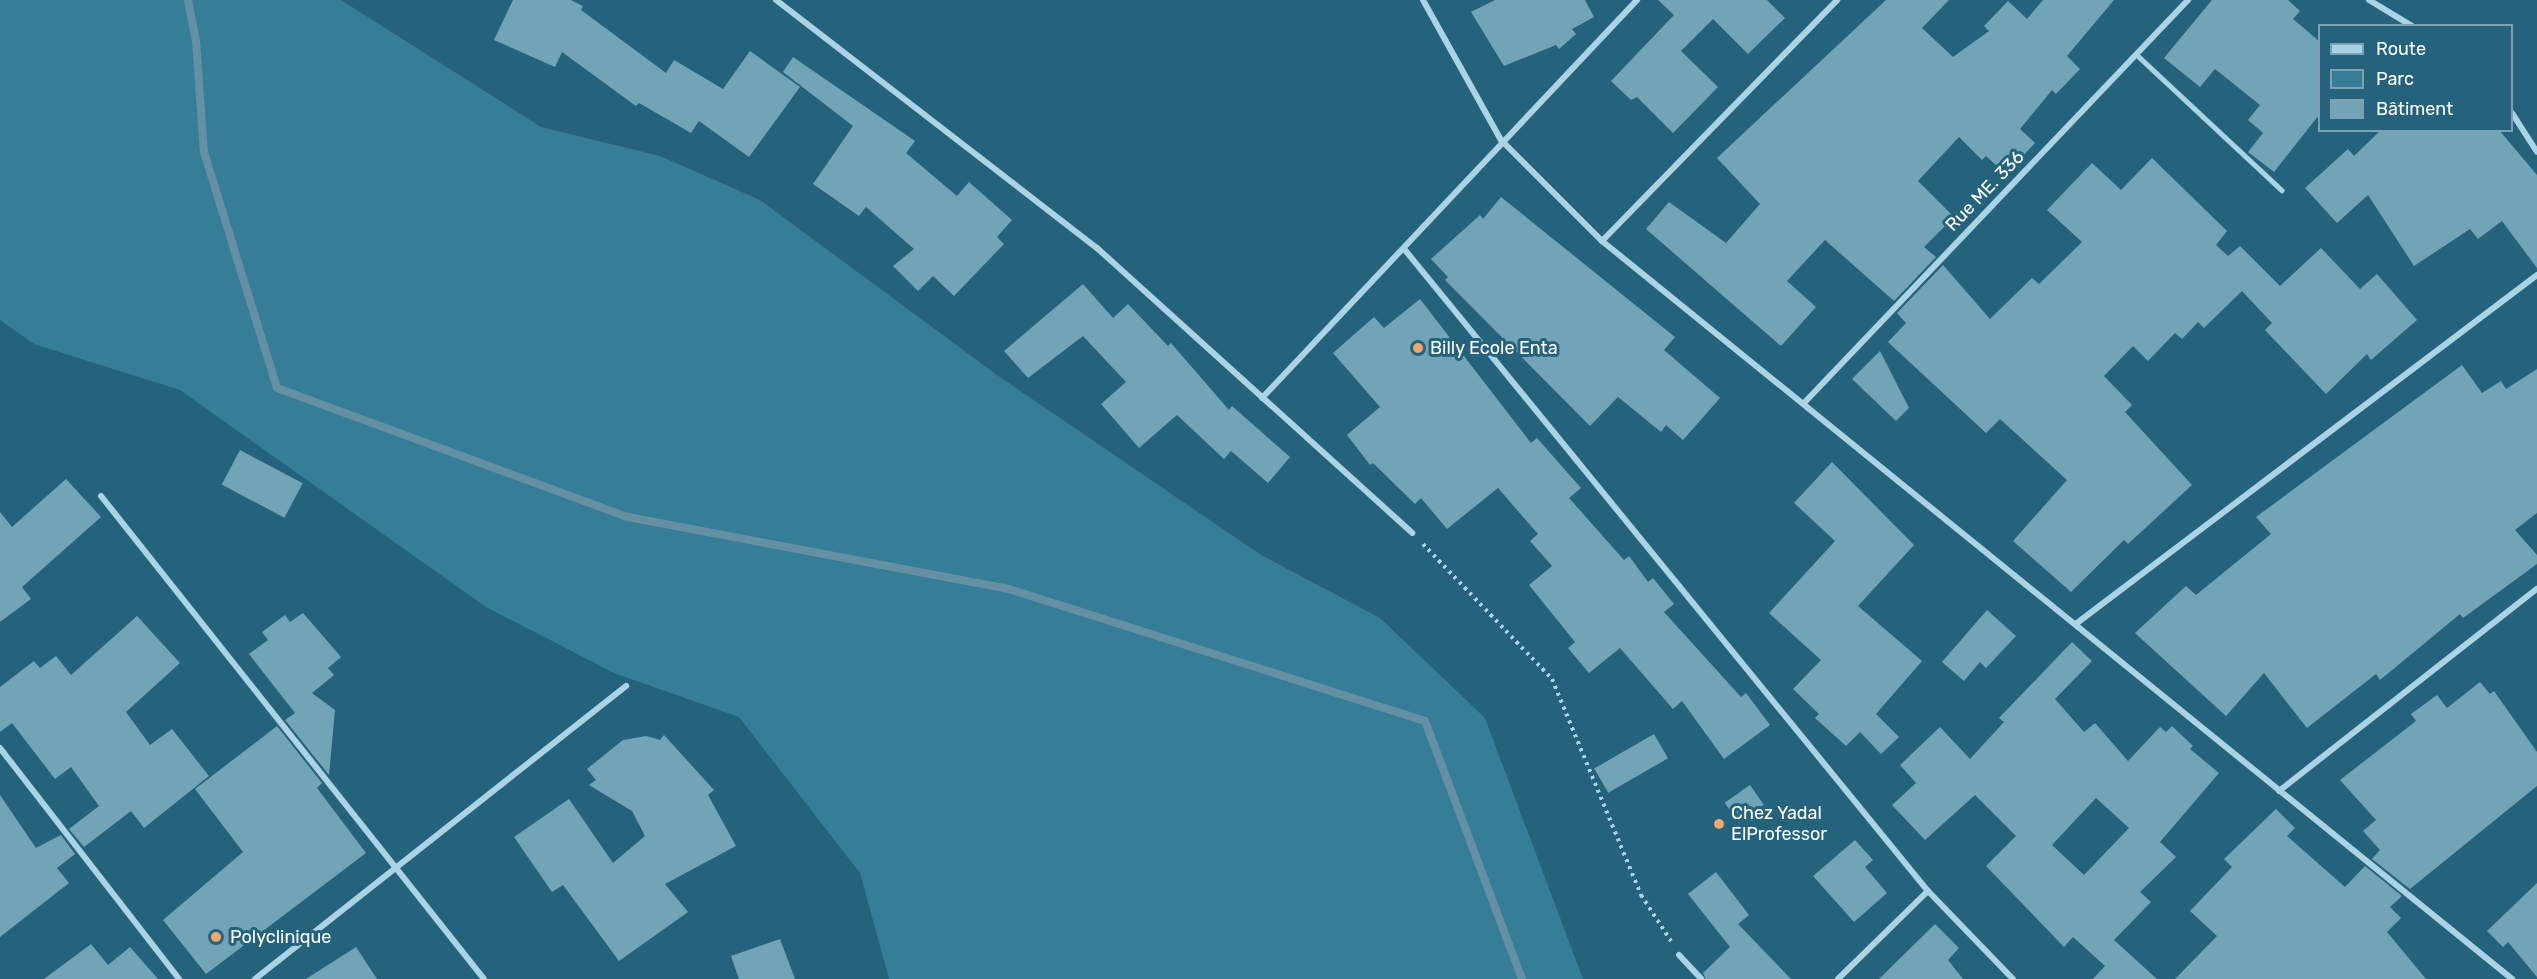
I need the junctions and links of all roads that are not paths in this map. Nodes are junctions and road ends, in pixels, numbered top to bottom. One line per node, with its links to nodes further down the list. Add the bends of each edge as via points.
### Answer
1 (776, 0): 16 (street, via 1097,248)
2 (1423, 0): 10 (street)
3 (1637, 0): 10 (street)
4 (1837, 0): 13 (street)
5 (2188, 0): 8 (street, Rue ME. 336)
6 (2369, 0): 7 (street)
7 (2409, 24)
8 (2137, 55): 12 (lane); 17 (street, Rue ME. 336)
9 (2513, 116): 11 (street)
10 (1501, 140): 13 (street); 14 (street)
11 (2537, 152)
12 (2282, 190)
13 (1602, 241): 17 (street)
14 (1405, 250): 16 (street); 26 (street)
15 (2537, 275): 21 (street)
16 (1262, 398): 19 (street)
17 (1804, 403): 21 (street)
18 (101, 496): 25 (street)
19 (1412, 533)
20 (2537, 589): 24 (street)
21 (2077, 623): 24 (street)
22 (626, 686): 25 (street)
23 (0, 748): 28 (street)
24 (2279, 790): 34 (street)
25 (395, 869): 29 (street); 30 (street)
26 (1928, 891): 32 (street); 33 (street)
27 (1679, 955): 31 (street)
28 (179, 979)
29 (255, 979)
30 (484, 979)
31 (1701, 979)
32 (1838, 979)
33 (2013, 979)
34 (2512, 979)

